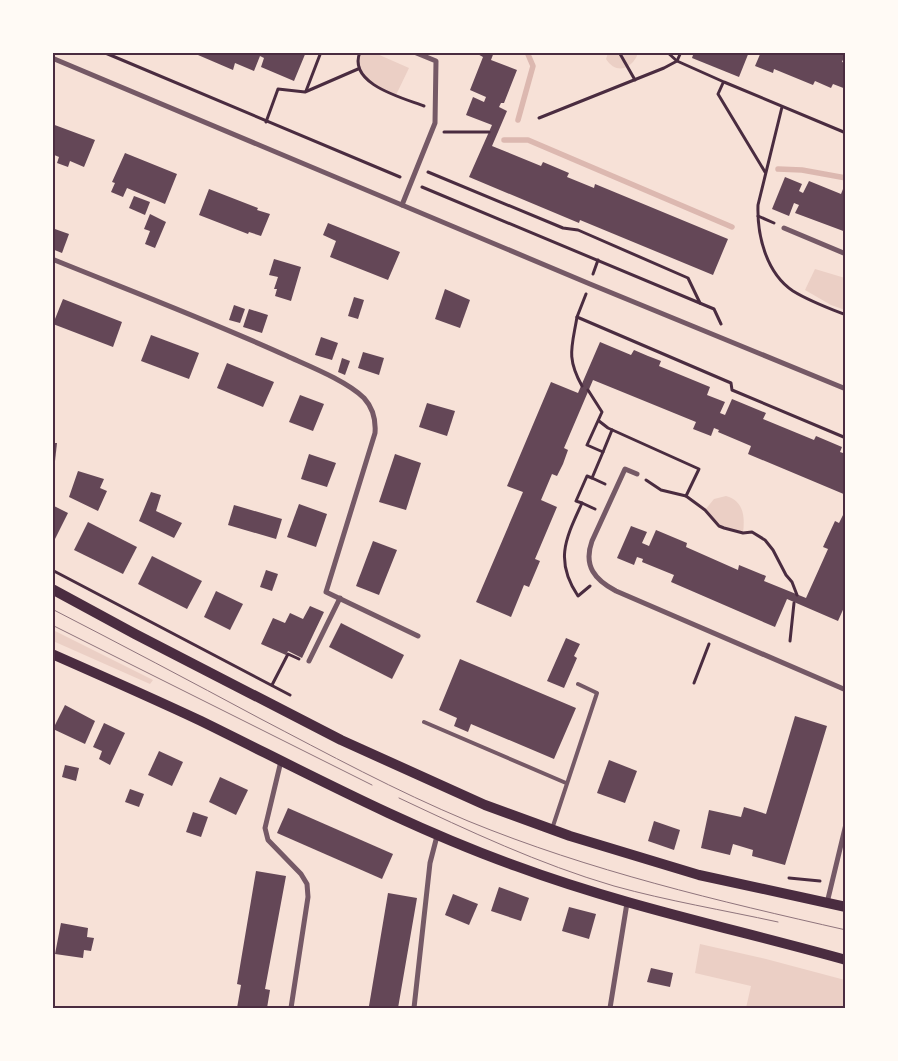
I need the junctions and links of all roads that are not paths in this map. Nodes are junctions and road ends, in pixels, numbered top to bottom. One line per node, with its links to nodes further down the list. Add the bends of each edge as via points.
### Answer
1 (414, 52): 3 (street, via 436,61 435,122)
2 (52, 58): 3 (street)
3 (402, 205): 7 (street)
4 (784, 228): 5 (street)
5 (846, 254)
6 (52, 259): 10 (street, via 247,338 346,385 365,399 372,412 375,433 326,592)
7 (846, 389)
8 (637, 474): 15 (street, via 625,469 589,549 590,565 598,580 616,591)
9 (52, 589): 20 (main road, via 350,744 485,805)
10 (340, 598): 11 (street); 13 (street)
11 (418, 636)
12 (52, 654): 17 (main road)
13 (309, 661)
14 (578, 684): 18 (lane, via 597,692)
15 (846, 690)
16 (424, 722): 18 (lane)
17 (281, 761): 21 (main road); 26 (street, via 265,828 268,840 301,874 307,884 308,897)
18 (566, 783): 20 (lane)
19 (846, 824): 23 (street)
20 (552, 829): 23 (main road, via 700,875)
21 (437, 836): 22 (main road, via 516,867); 27 (street, via 430,863)
22 (627, 903): 25 (main road); 28 (street)
23 (827, 904): 24 (main road)
24 (846, 907)
25 (846, 960)
26 (291, 1008)
27 (414, 1008)
28 (610, 1008)

